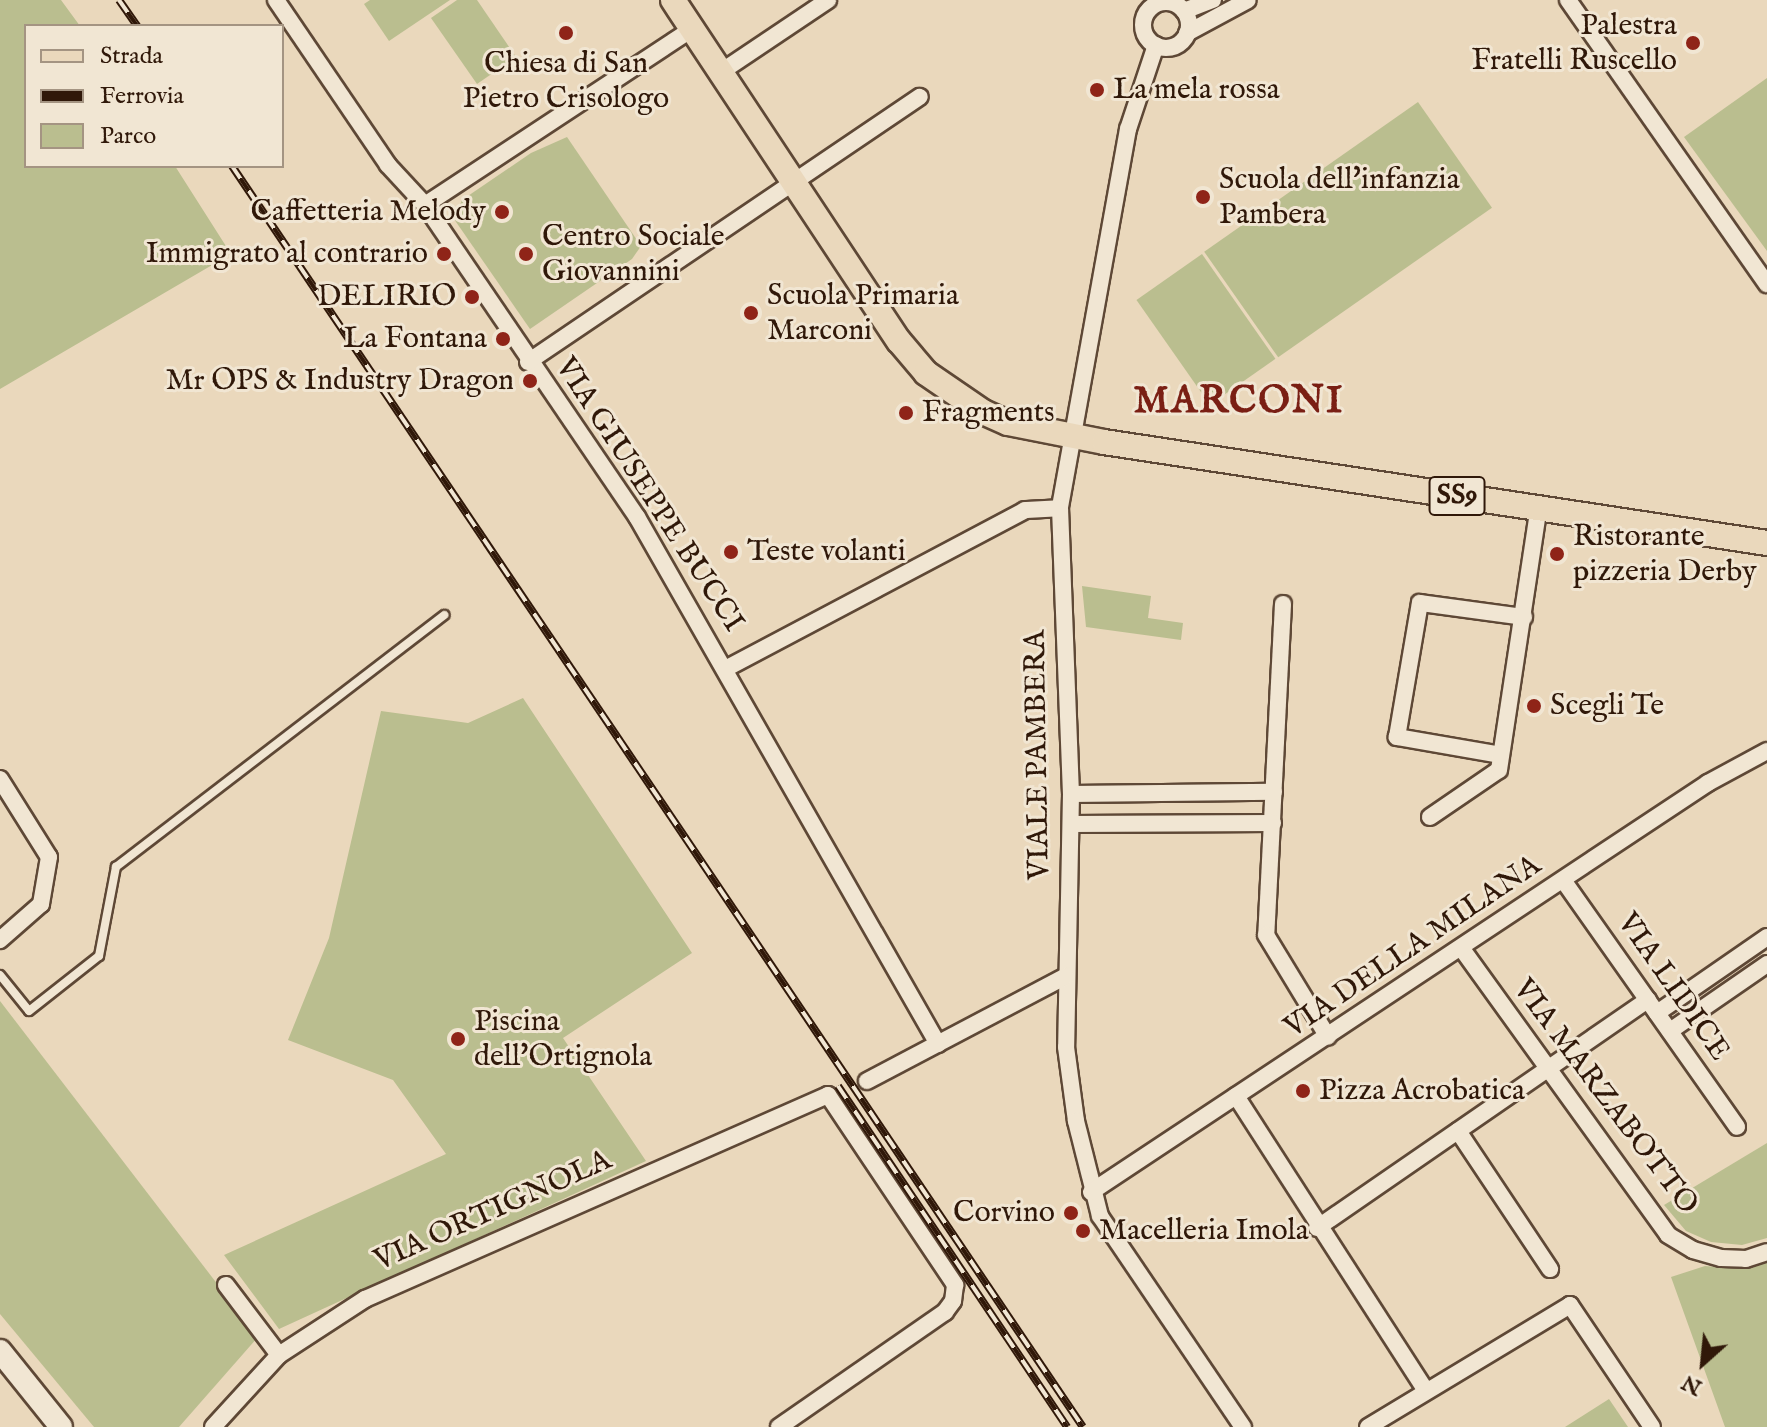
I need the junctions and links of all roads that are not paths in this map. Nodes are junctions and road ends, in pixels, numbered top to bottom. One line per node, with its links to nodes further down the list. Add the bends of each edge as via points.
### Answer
1 (276, 0): 15 (street, VIA GIUSEPPE BUCCI, via 388,165)
2 (673, 0): 9 (main road, SS9)
3 (828, 0): 12 (street)
4 (1213, 0): 8 (street)
5 (1248, 0): 10 (street)
6 (1568, 0): 16 (street)
7 (1159, 1): 8 (street); 11 (street, via 1149,8 1143,26)
8 (1184, 11): 10 (street)
9 (692, 29): 12 (main road, SS9); 15 (street)
10 (1187, 33): 11 (street, via 1171,47)
11 (1156, 45): 18 (street, VIALE PAMBERA, via 1128,129)
12 (721, 72): 14 (main road, SS9)
13 (920, 97): 14 (street)
14 (791, 181): 17 (street); 18 (main road, SS9, via 926,373 983,412)
15 (425, 205): 17 (street, VIA GIUSEPPE BUCCI)
16 (1767, 284)
17 (528, 362): 25 (street, VIA GIUSEPPE BUCCI, via 637,517)
18 (1071, 436): 19 (main road, SS9); 20 (street, VIALE PAMBERA)
19 (1539, 507): 21 (main road, SS9); 24 (street)
20 (1060, 508): 25 (street, via 1025,510); 30 (street, VIALE PAMBERA)
21 (1767, 543)
22 (1283, 604): 29 (street)
23 (444, 615): 39 (lane, via 116,867 99,956 29,1011)
24 (1524, 617): 27 (street); 27 (street, via 1420,603 1399,722 1397,737)
25 (727, 668): 44 (street, VIA GIUSEPPE BUCCI)
26 (1767, 751): 34 (street, VIA DELLA MILANA, via 1708,783)
27 (1501, 755): 31 (street, via 1499,770)
28 (0, 779): 36 (street, via 49,857 41,904)
29 (1274, 792): 30 (street); 32 (street)
30 (1071, 794): 33 (street, VIALE PAMBERA)
31 (1430, 817)
32 (1273, 823): 33 (street); 43 (street, via 1266,935)
33 (1071, 824): 40 (street, VIALE PAMBERA)
34 (1563, 880): 37 (street, VIA DELLA MILANA); 41 (street, VIA LIDICE)
35 (1767, 937): 41 (street)
36 (0, 940)
37 (1462, 949): 43 (street, VIA DELLA MILANA); 45 (street, VIA MARZABOTTO)
38 (1767, 964): 42 (street)
39 (0, 975)
40 (1066, 976): 44 (street); 50 (street, VIALE PAMBERA, via 1066,1047)
41 (1652, 1006): 42 (street, VIA LIDICE); 45 (street)
42 (1670, 1031): 48 (street, VIA LIDICE)
43 (1328, 1037): 47 (street, VIA DELLA MILANA)
44 (938, 1044): 46 (street)
45 (1547, 1069): 49 (street); 52 (street, VIA MARZABOTTO, via 1668,1235 1721,1258 1746,1259)
46 (867, 1081)
47 (1236, 1096): 50 (street, VIA DELLA MILANA); 51 (street)
48 (1737, 1127)
49 (1458, 1131): 51 (street); 53 (street)
50 (1091, 1192): 61 (street, VIALE PAMBERA, via 1116,1241)
51 (1317, 1228): 57 (street)
52 (1767, 1252)
53 (1550, 1269)
54 (226, 1285): 56 (street)
55 (0, 1351): 58 (main road)
56 (279, 1355): 59 (street, VIA ORTIGNOLA); 60 (street, VIA ORTIGNOLA, via 365,1299 828,1095 955,1285 953,1301 945,1312)
57 (1425, 1389): 62 (street); 63 (street, via 1570,1305)
58 (59, 1426)
59 (213, 1427)
60 (779, 1427)
61 (1243, 1427)
62 (1368, 1427)
63 (1652, 1427)

